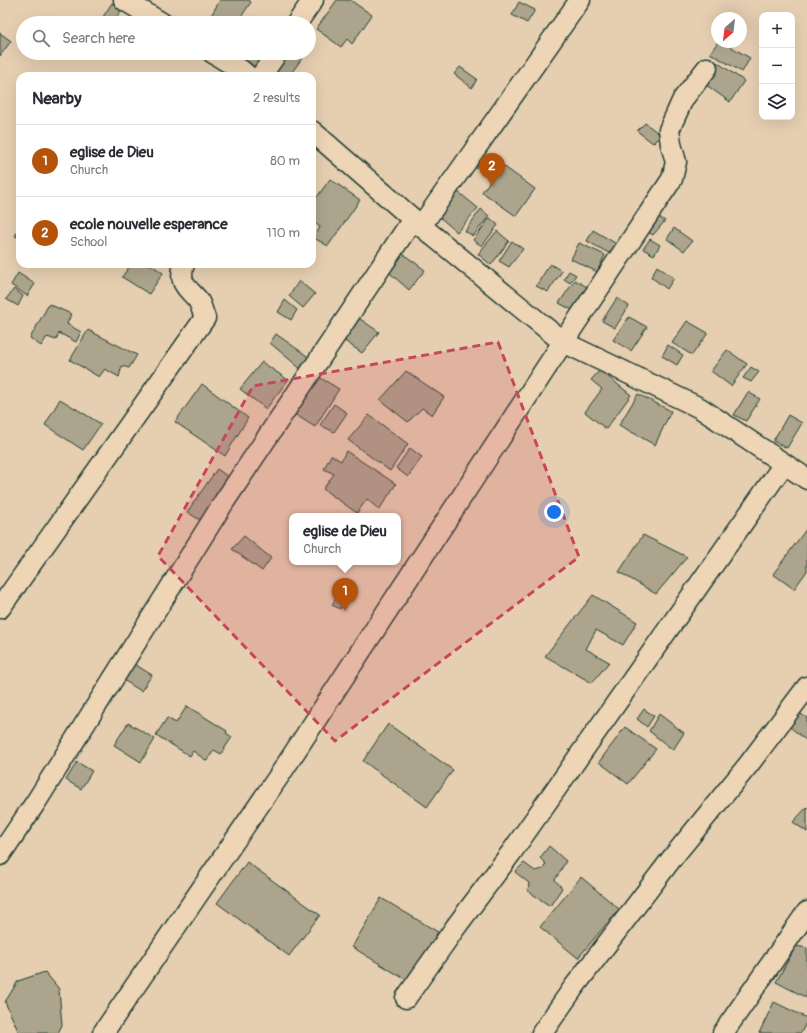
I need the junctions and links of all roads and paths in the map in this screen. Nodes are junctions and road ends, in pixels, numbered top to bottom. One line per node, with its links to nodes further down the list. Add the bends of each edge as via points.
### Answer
1 (124, 0): 4 (street)
2 (313, 0): 5 (street)
3 (580, 0): 12 (street)
4 (150, 16)
5 (302, 16)
6 (225, 60): 9 (street)
7 (271, 60): 10 (street)
8 (707, 68): 14 (street, via 682,99 669,130 676,162 672,179)
9 (243, 72)
10 (264, 72)
11 (316, 135): 12 (street)
12 (417, 223): 14 (street); 19 (street, via 224,502)
13 (183, 268): 17 (street, via 185,286 199,302 205,318)
14 (563, 342): 15 (street, via 700,408); 22 (street, via 286,767)
15 (784, 464): 16 (street); 21 (street)
16 (806, 475)
17 (0, 608)
18 (807, 687): 23 (street, via 574,987)
19 (0, 855)
20 (807, 912): 24 (street)
21 (406, 998)
22 (103, 1033)
23 (542, 1033)
24 (723, 1033)

